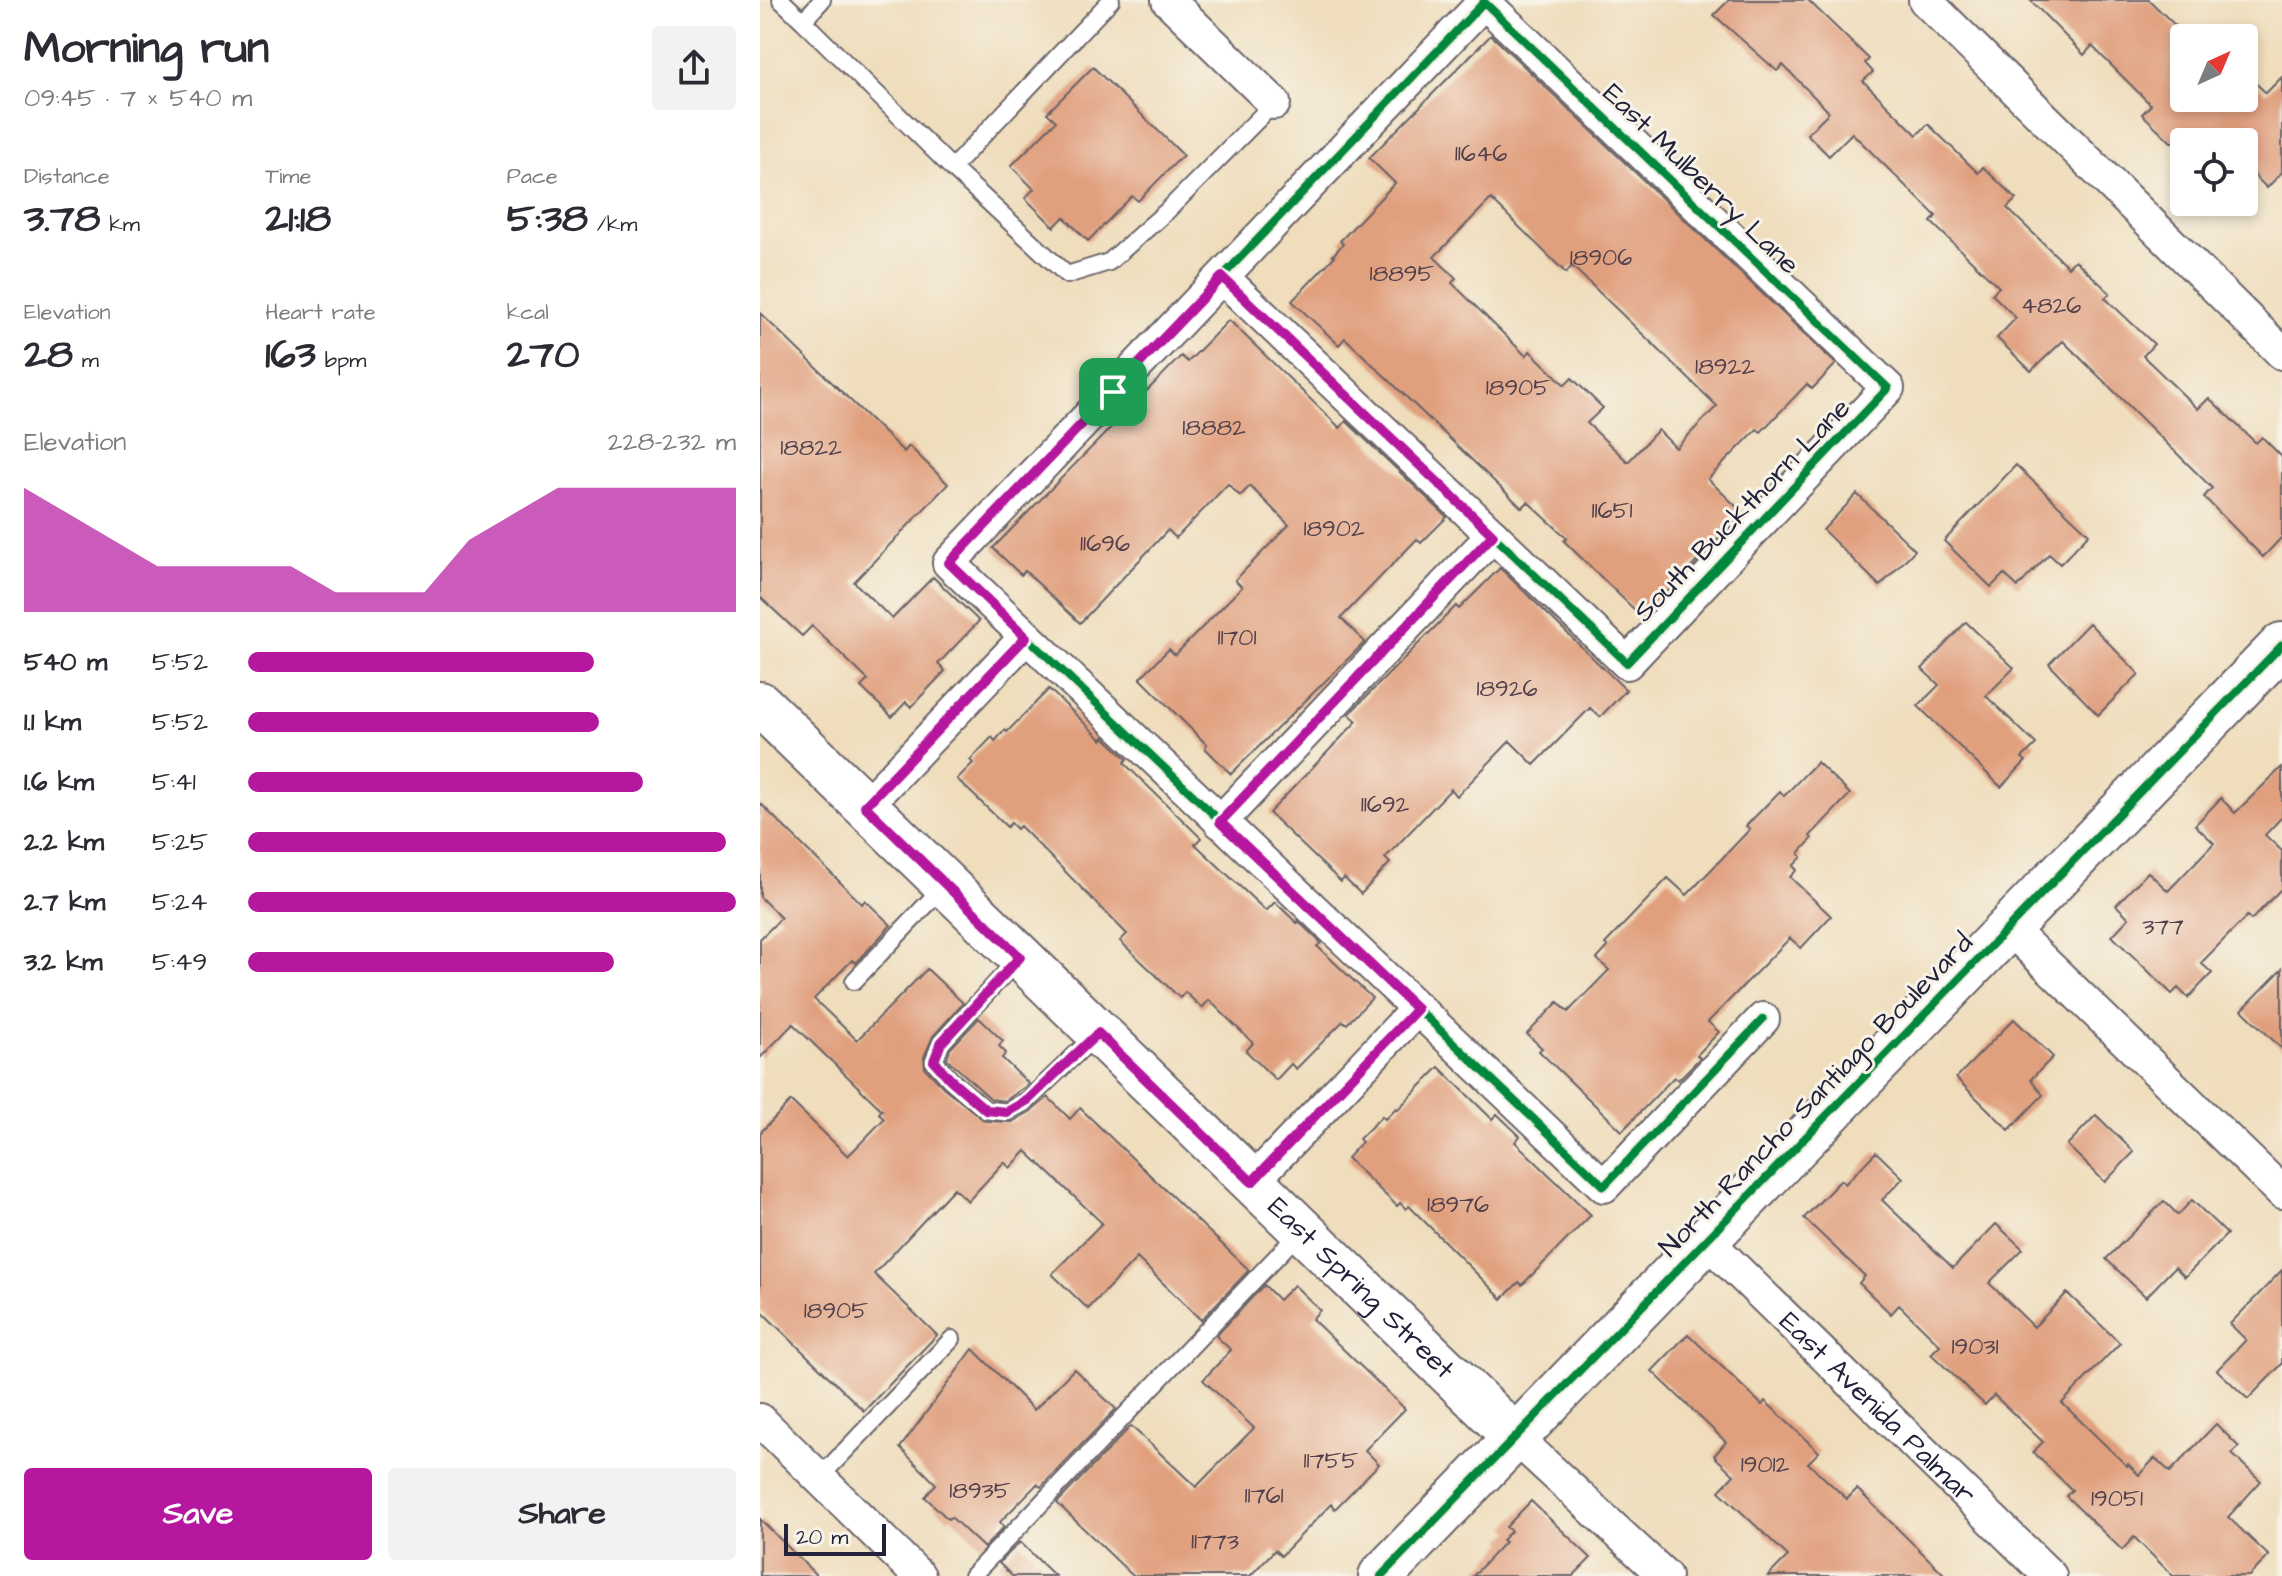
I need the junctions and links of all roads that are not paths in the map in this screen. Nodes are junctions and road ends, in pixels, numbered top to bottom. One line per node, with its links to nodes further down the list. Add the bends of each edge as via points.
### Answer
1 (781, 0): 6 (lane)
2 (822, 0): 6 (lane)
3 (1111, 0): 8 (lane)
4 (1168, 0): 7 (street)
5 (1925, 0): 10 (street)
6 (803, 21): 8 (lane)
7 (1274, 103): 8 (lane, via 1109,262 1067,275)
8 (952, 168)
9 (1222, 277): 11 (street, East Mulberry Lane, via 1484,2); 12 (street); 13 (street, via 949,563)
10 (2282, 353)
11 (1888, 388): 12 (street, South Buckthorn Lane, via 1627,663)
12 (1493, 535): 17 (street)
13 (1026, 637): 16 (street); 17 (street)
14 (2282, 645): 19 (street, North Rancho Santiago Boulevard)
15 (760, 704): 16 (street, East Spring Street)
16 (865, 806): 18 (street, East Spring Street)
17 (1220, 822): 22 (street)
18 (946, 884): 20 (street, East Spring Street); 21 (lane)
19 (2008, 927): 26 (street); 28 (street, North Rancho Santiago Boulevard)
20 (1020, 957): 24 (street, East Spring Street); 24 (lane, via 941,1043 934,1061 950,1079 986,1110 1007,1112 1028,1100)
21 (854, 981)
22 (1417, 1009): 23 (street, via 1604,1186); 25 (street)
23 (1763, 1019)
24 (1098, 1033): 25 (street, East Spring Street)
25 (1252, 1182): 27 (street, East Spring Street)
26 (2282, 1192)
27 (1302, 1230): 31 (street, East Spring Street); 34 (lane)
28 (1706, 1240): 31 (street, North Rancho Santiago Boulevard); 37 (street, East Avenida Palmar)
29 (952, 1339): 32 (lane)
30 (760, 1420): 32 (street)
31 (1515, 1437): 35 (street, North Rancho Santiago Boulevard); 36 (street)
32 (819, 1478): 33 (street)
33 (919, 1576)
34 (972, 1576)
35 (1381, 1576)
36 (1665, 1576)
37 (2050, 1576)

